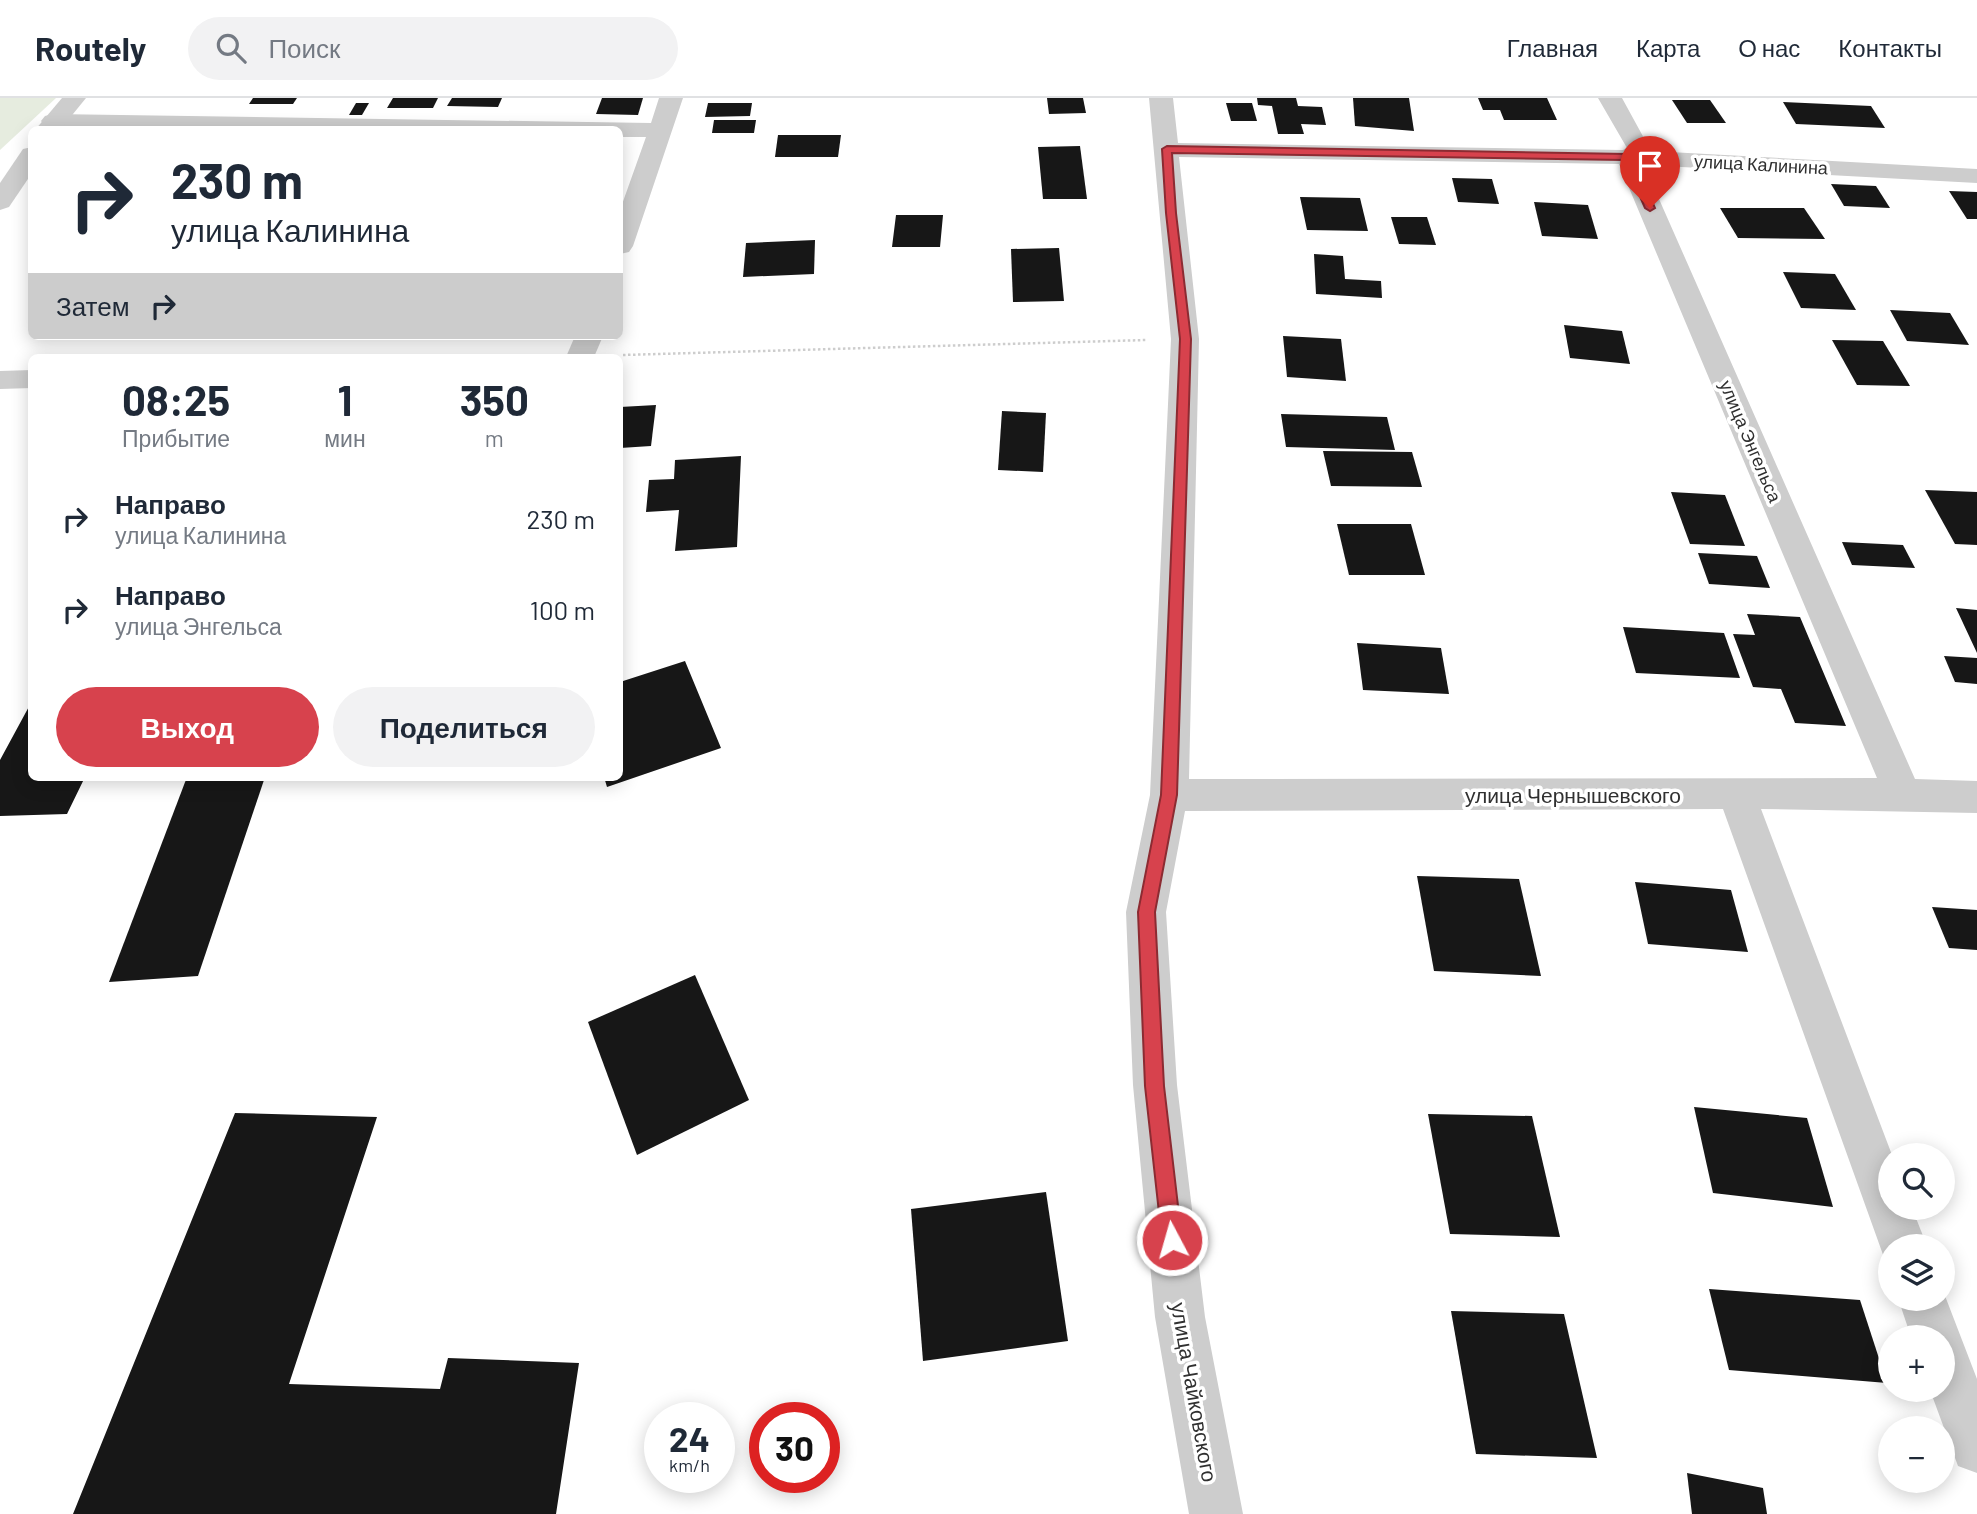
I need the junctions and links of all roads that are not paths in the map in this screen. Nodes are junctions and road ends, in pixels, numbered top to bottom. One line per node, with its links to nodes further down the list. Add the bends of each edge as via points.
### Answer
1 (74, 98): 5 (street)
2 (671, 98): 8 (street)
3 (1161, 98): 9 (street, улица Чайковского)
4 (1610, 98): 10 (street, улица Энгельса, via 1640,150)
5 (50, 125): 6 (street)
6 (172, 126)
7 (623, 130): 8 (street)
8 (659, 130): 14 (street)
9 (1167, 149): 10 (street, улица Калинина); 19 (street, улица Чайковского, via 1185,339)
10 (1628, 157): 12 (street, улица Калинина); 18 (street, улица Энгельса)
11 (28, 160): 13 (street)
12 (1977, 176)
13 (0, 202)
14 (623, 237)
15 (28, 379): 16 (street)
16 (0, 380)
17 (1736, 793): 18 (street, улица Чернышевского); 19 (street, улица Чернышевского); 21 (street)
18 (1903, 794): 20 (street, улица Чернышевского)
19 (1169, 795): 24 (street, улица Чайковского, via 1146,912 1154,1086 1180,1317)
20 (1977, 797)
21 (1899, 1234)
22 (1955, 1388): 23 (street)
23 (1977, 1447)
24 (1216, 1514)

